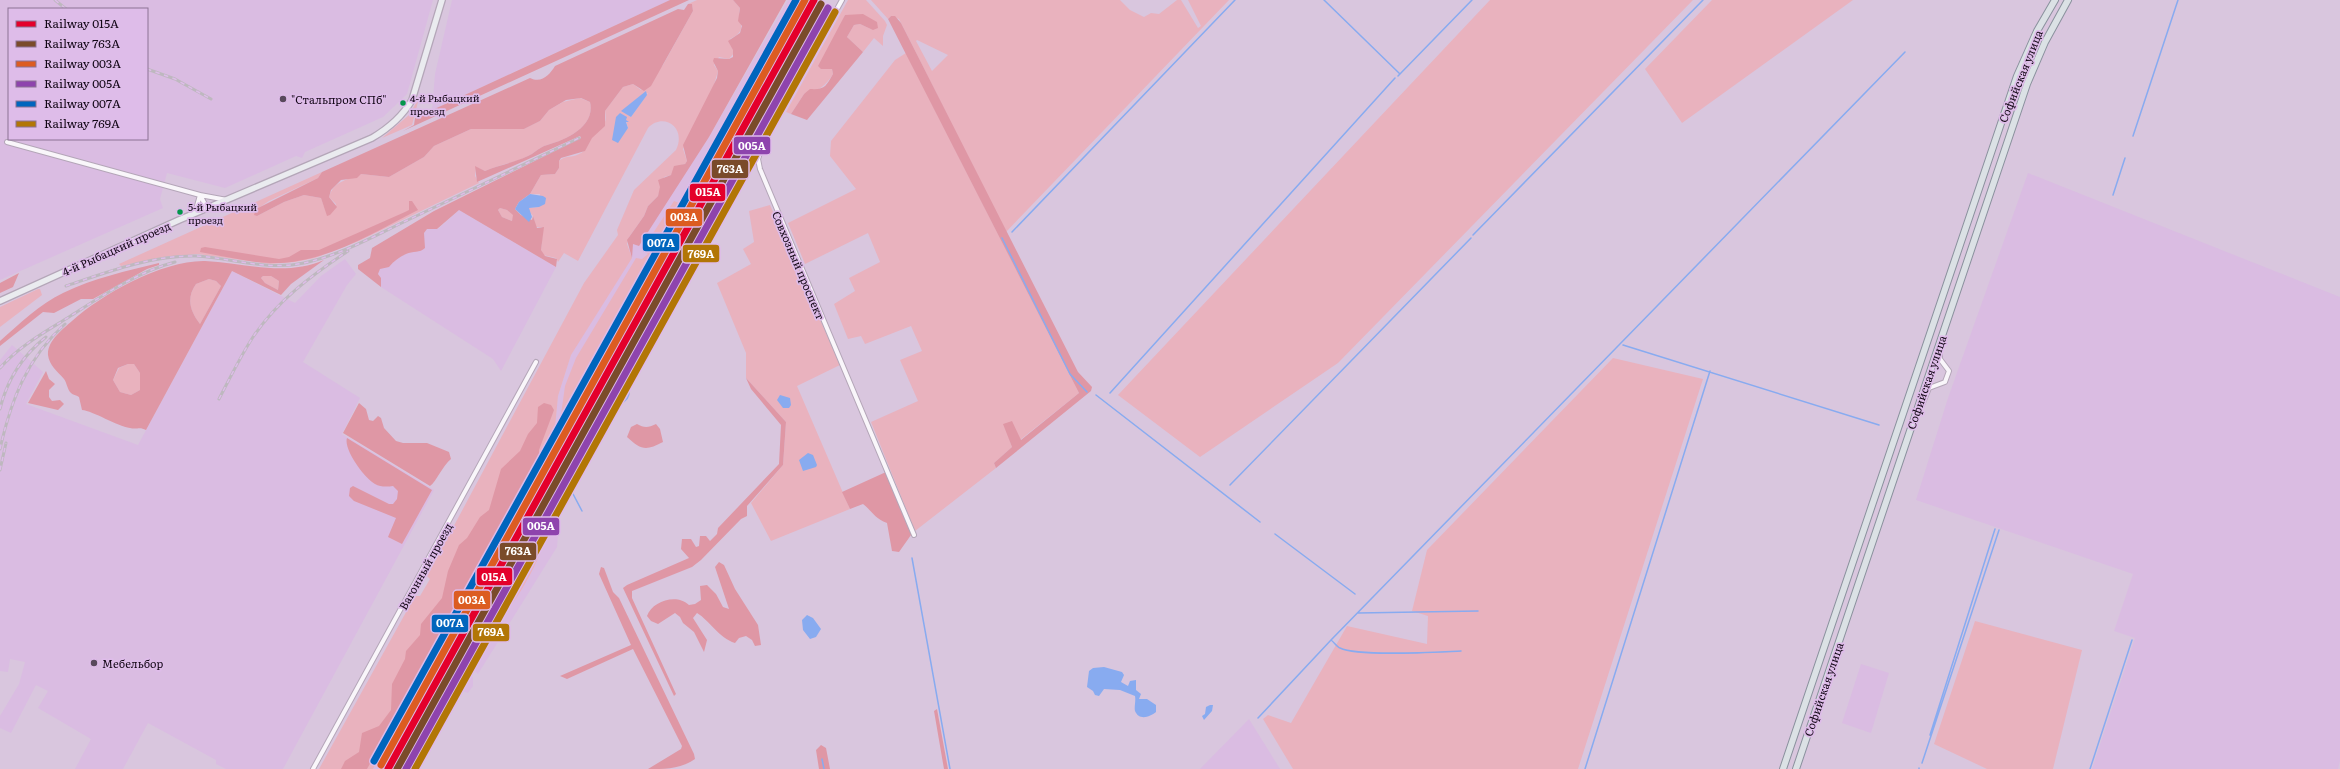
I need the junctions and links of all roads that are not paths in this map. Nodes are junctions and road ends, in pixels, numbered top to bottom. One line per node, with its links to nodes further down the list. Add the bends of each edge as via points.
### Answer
1 (442, 0): 7 (street, 4-й Рыбацкий проезд, via 414,94 394,124 372,138)
2 (842, 0): 14 (street, Совхозный проспект, via 764,141 759,164 765,186)
3 (2055, 0): 16 (main road, Софийская улица, via 2037,31 2017,76)
4 (2068, 0): 11 (main road, Софийская улица, via 2045,42 2027,84)
5 (7, 142): 6 (street)
6 (200, 195): 7 (street); 8 (street); 9 (street)
7 (227, 200): 8 (street, 4-й Рыбацкий проезд)
8 (207, 208): 9 (street, 4-й Рыбацкий проезд)
9 (195, 213): 10 (street, 4-й Рыбацкий проезд)
10 (0, 301)
11 (1948, 319): 13 (main road, Софийская улица); 13 (street, via 1939,352 1943,365 1949,371 1947,377 1945,382 1929,388)
12 (536, 362): 15 (street, Вагонный проезд)
13 (1914, 417): 17 (main road, Софийская улица)
14 (914, 535)
15 (313, 769)
16 (1783, 769)
17 (1796, 769)

